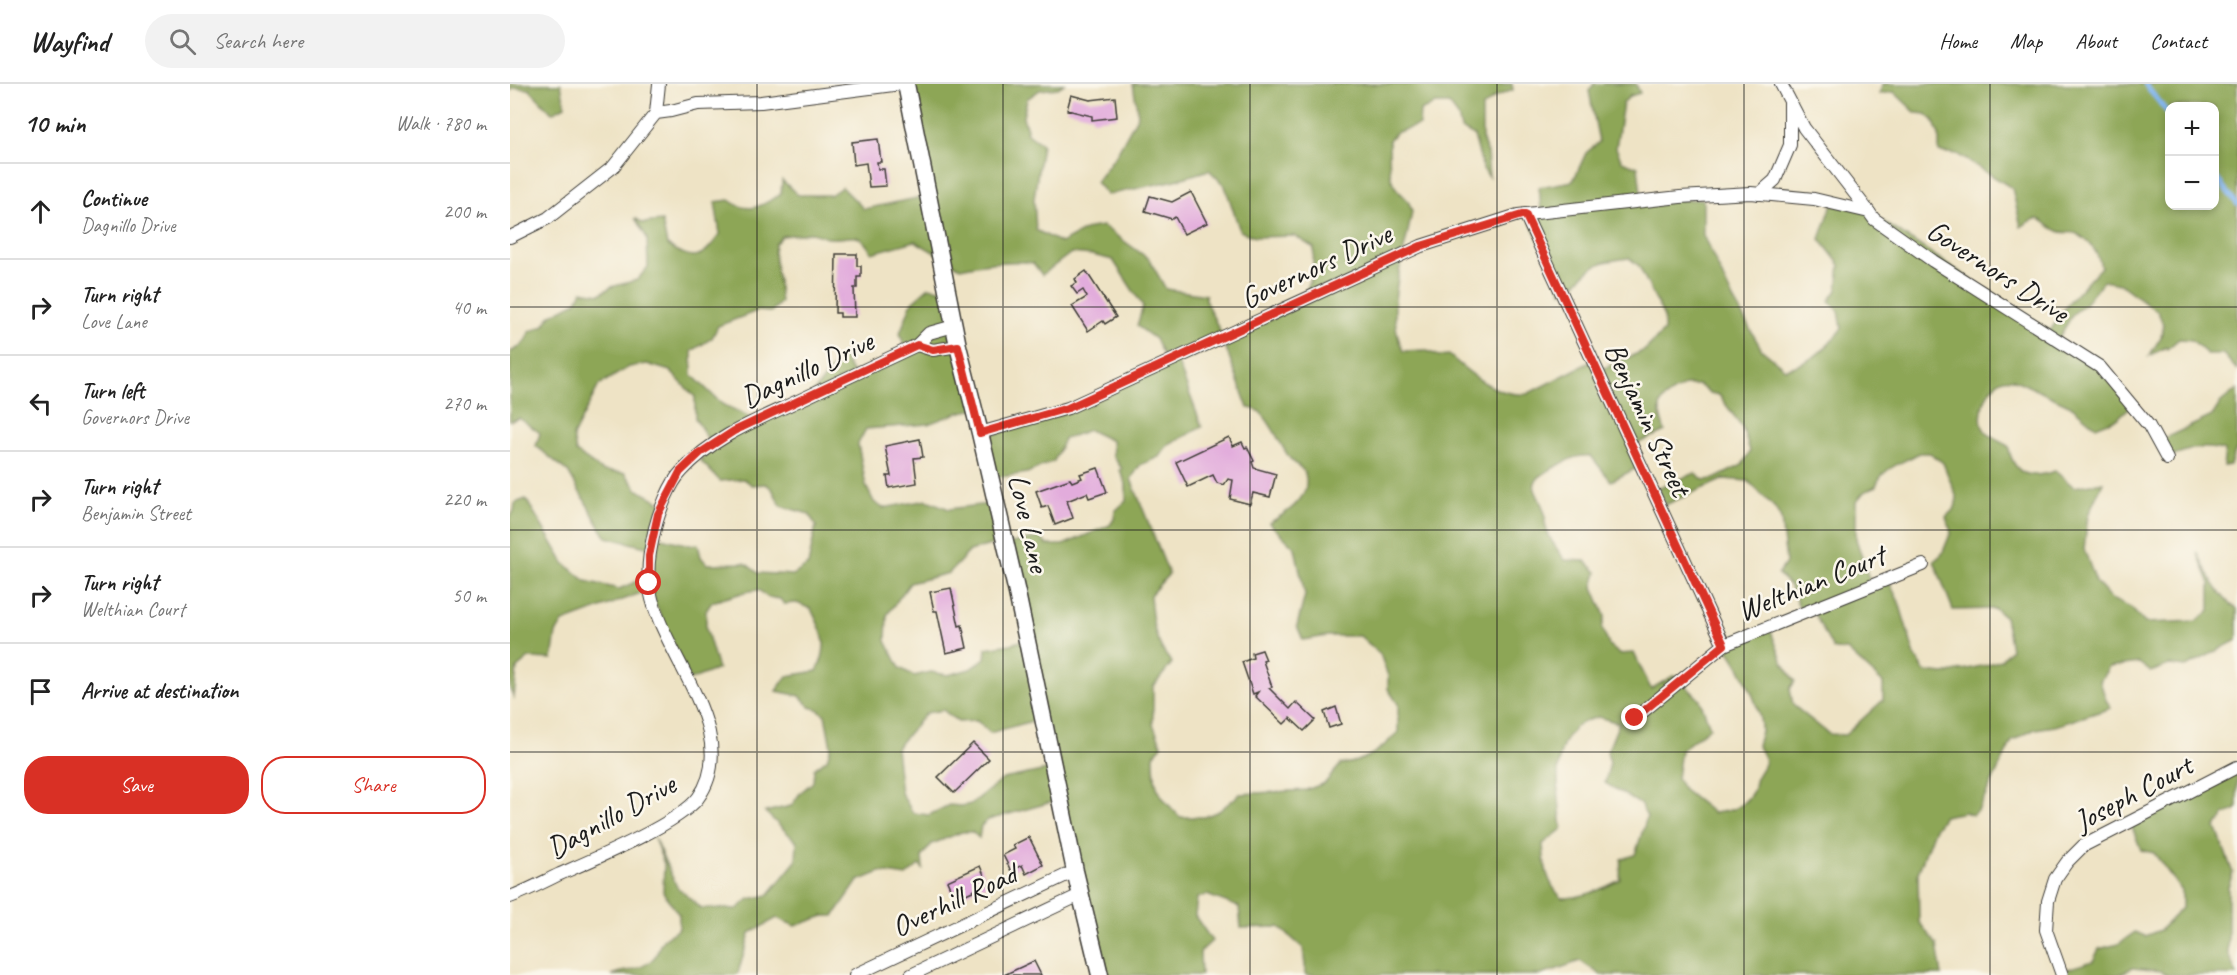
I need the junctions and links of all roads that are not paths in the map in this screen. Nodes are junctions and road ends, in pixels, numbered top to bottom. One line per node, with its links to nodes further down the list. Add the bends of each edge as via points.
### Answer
1 (659, 84): 6 (street)
2 (901, 84): 6 (street, via 761,102 698,104)
3 (906, 84): 11 (street, Love Lane)
4 (1781, 84): 5 (street)
5 (1791, 102): 7 (street, via 1790,145 1775,180); 8 (street, via 1804,128)
6 (656, 112): 10 (street, via 613,167 548,218)
7 (1759, 194): 8 (street, Governors Drive, via 1814,199); 9 (street, Governors Drive, via 1680,197)
8 (1869, 212): 15 (street, Governors Drive, via 1933,261 2100,367 2149,426)
9 (1525, 214): 14 (street, Governors Drive, via 1421,246 1068,408); 17 (street, Benjamin Street)
10 (510, 237)
11 (954, 326): 12 (street, Dagnillo Drive, via 929,333); 13 (street, Love Lane)
12 (917, 345): 13 (street, Dagnillo Drive, via 933,350); 22 (street, Dagnillo Drive, via 734,431 700,453 680,472 658,514 649,556 649,583 656,610 711,740 713,762 706,782 684,813)
13 (958, 346): 14 (street, Love Lane)
14 (980, 433): 20 (street, Love Lane)
15 (2167, 459)
16 (1923, 565): 17 (street, Welthian Court)
17 (1724, 645): 18 (street, Welthian Court)
18 (1635, 718)
19 (2237, 767): 26 (street, Joseph Court, via 2083,846 2067,862 2055,879 2048,901 2046,930)
20 (1076, 871): 21 (street, Love Lane); 23 (street, Overhill Road)
21 (1082, 894): 24 (street, Overhill Road); 25 (street, Love Lane)
22 (510, 897)
23 (855, 975)
24 (911, 975)
25 (1100, 975)
26 (2062, 975)

